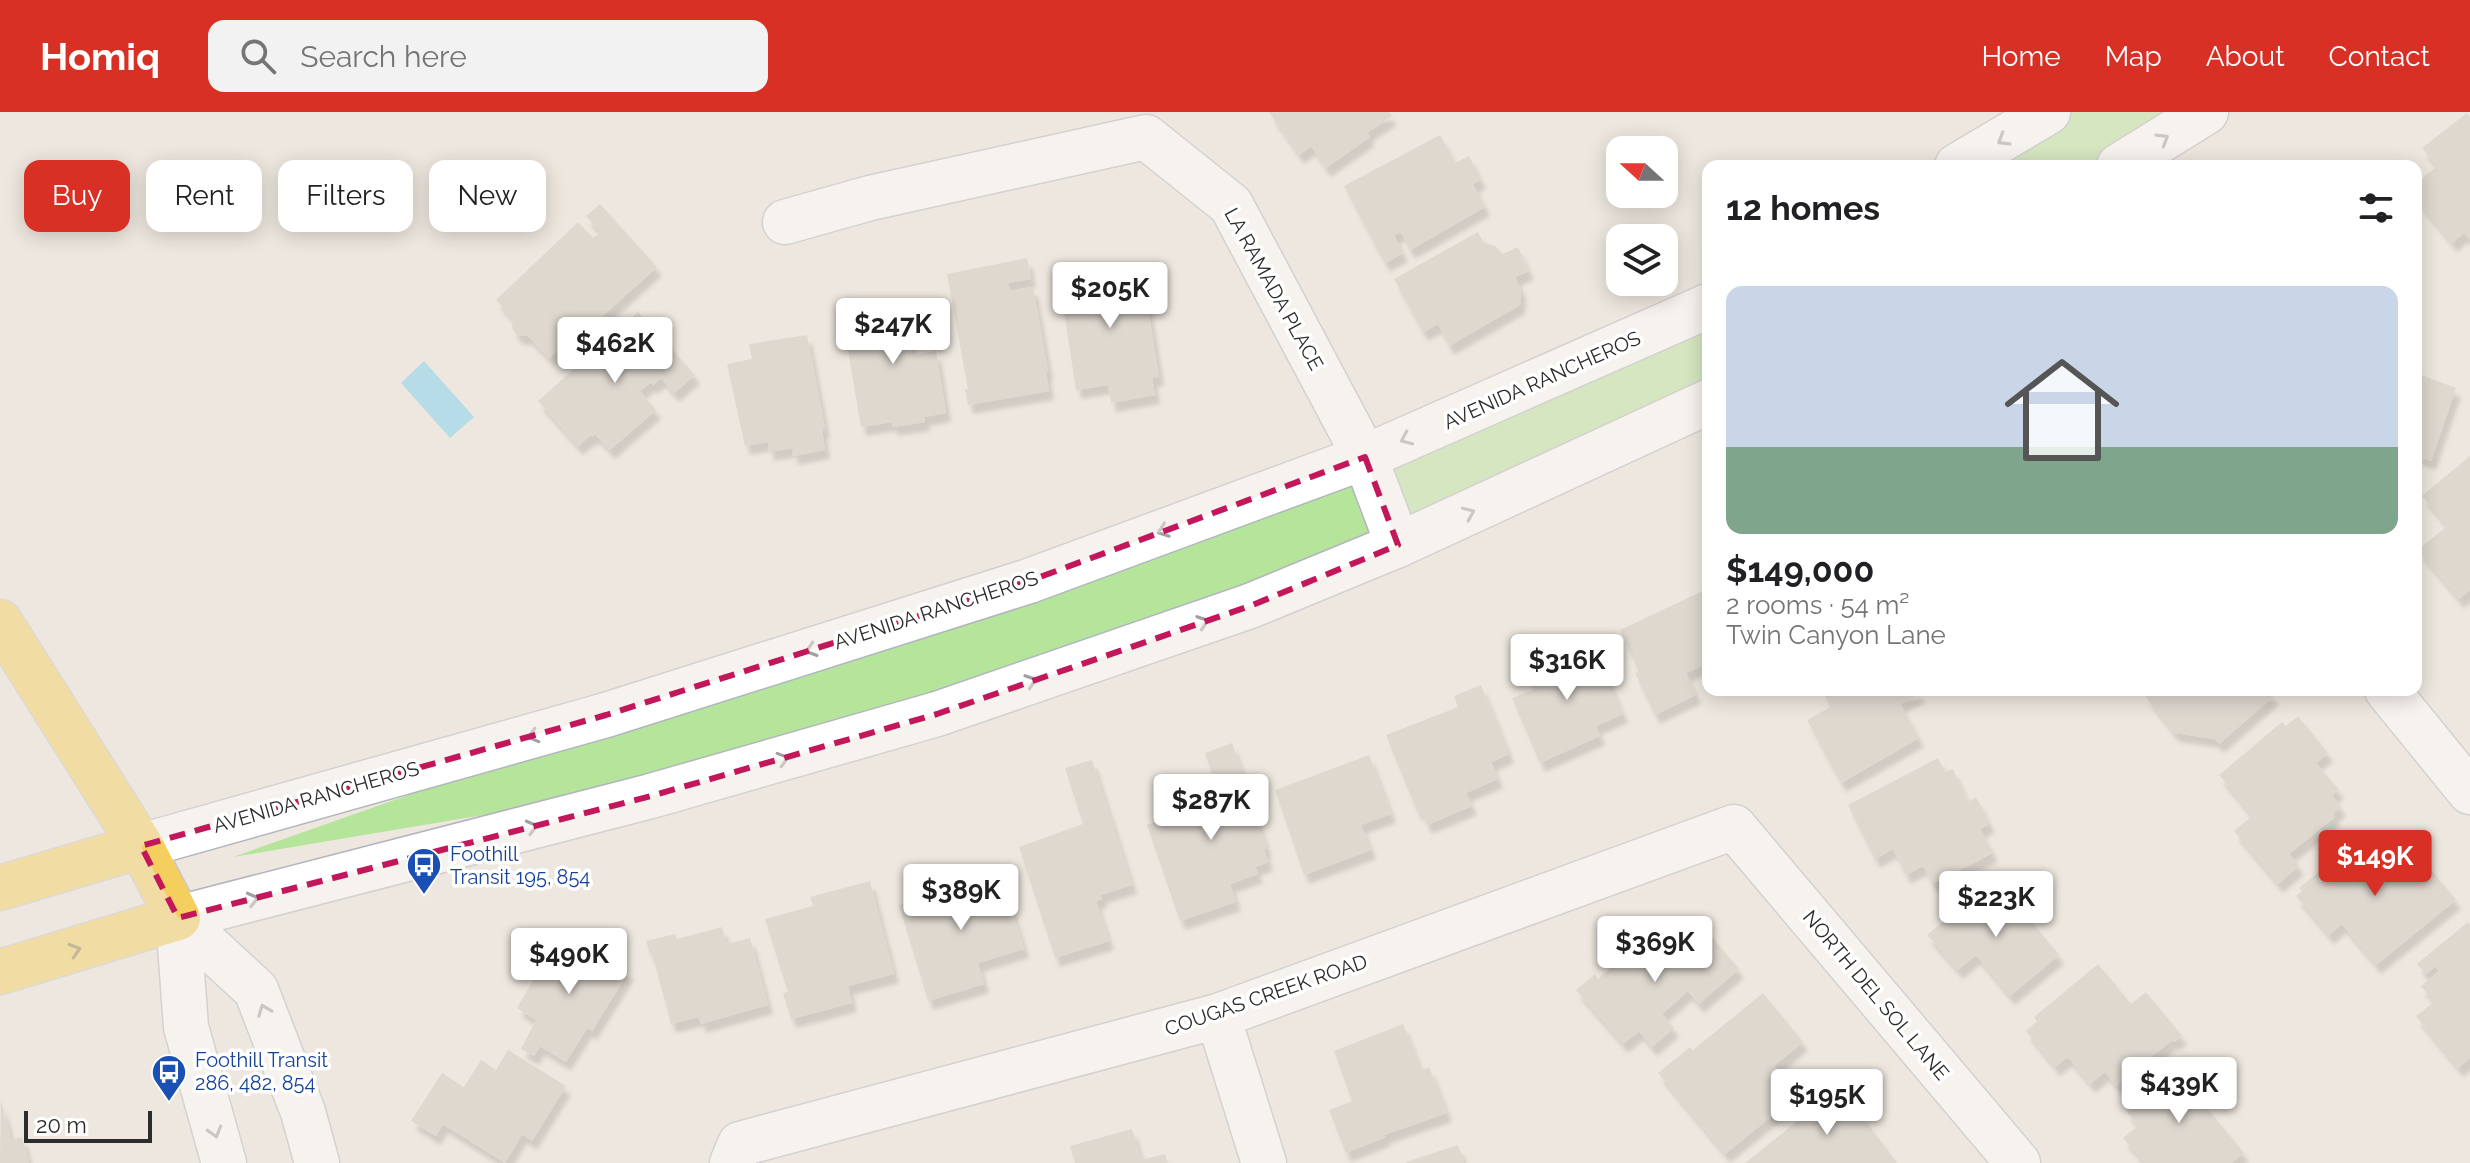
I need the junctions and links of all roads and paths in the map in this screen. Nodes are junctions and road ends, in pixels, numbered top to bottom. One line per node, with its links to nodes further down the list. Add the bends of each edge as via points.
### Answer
1 (2048, 112): 3 (main road, one-way to 3)
2 (2206, 112): 4 (main road, one-way to 2)
3 (1967, 160)
4 (2129, 160)
5 (785, 222): 8 (main road, LA RAMADA PLACE, via 1146,137 1231,205)
6 (1702, 309): 8 (main road, AVENIDA RANCHEROS, one-way to 8)
7 (1702, 405): 9 (main road, one-way to 7)
8 (1365, 457): 9 (main road, LA RAMADA PLACE); 14 (main road, AVENIDA RANCHEROS, one-way to 14, via 1029,581 577,724)
9 (1398, 545): 16 (main road, one-way to 9, via 651,796 937,714 1250,606)
10 (0, 622): 14 (main road)
11 (2391, 696): 12 (main road)
12 (2470, 792)
13 (1734, 827): 18 (main road, COUGAS CREEK ROAD); 23 (main road, NORTH DEL SOL LANE)
14 (141, 846): 15 (main road); 16 (main road)
15 (0, 888)
16 (178, 918): 17 (main road, one-way to 16); 20 (main road, one-way to 20, via 186,1027); 21 (main road, one-way to 16, via 256,990)
17 (0, 972)
18 (1218, 1016): 19 (main road, COUGAS CREEK ROAD); 22 (main road)
19 (736, 1154)
20 (224, 1163)
21 (317, 1163)
22 (1264, 1163)
23 (2018, 1163)

